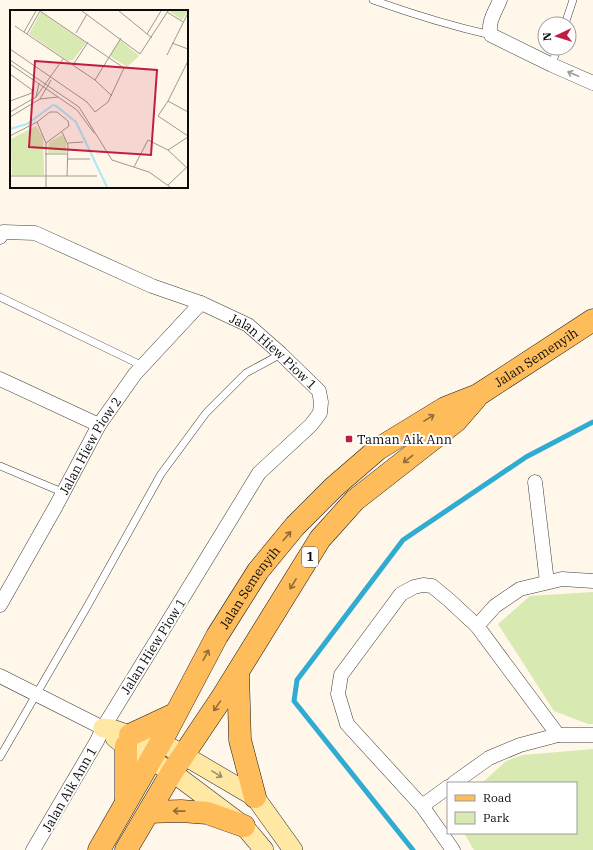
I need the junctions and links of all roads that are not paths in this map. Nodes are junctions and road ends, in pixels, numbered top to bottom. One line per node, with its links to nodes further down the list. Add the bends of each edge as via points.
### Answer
1 (373, 0): 5 (lane, via 450,26)
2 (500, 0): 5 (street, via 489,28)
3 (573, 0): 4 (lane)
4 (568, 16)
5 (491, 36): 7 (street)
6 (555, 56): 7 (lane)
7 (552, 65): 8 (street, one-way to 7)
8 (593, 82)
9 (1, 234): 11 (street, Jalan Hiew Piow 1, via 35,233 152,286)
10 (0, 297): 14 (lane)
11 (201, 303): 13 (street, Jalan Hiew Piow 1, via 248,325); 14 (street, Jalan Hiew Piow 2)
12 (593, 320): 16 (main road, Jalan Semenyih / 1)
13 (281, 354): 28 (lane, via 246,373 206,413 161,474); 30 (street, Jalan Hiew Piow 1, via 319,391 322,402 320,413 311,425 260,473)
14 (143, 366): 17 (street, Jalan Hiew Piow 2)
15 (0, 379): 17 (street)
16 (478, 395): 26 (main road, Jalan Semenyih / 1, one-way to 26, via 456,421 355,500 320,539); 29 (main road, Jalan Semenyih / 1, one-way to 16, via 217,636 254,577 296,526 334,487 378,449 445,408)
17 (99, 425): 20 (street, Jalan Hiew Piow 2)
18 (0, 466): 20 (lane)
19 (535, 482): 22 (street)
20 (62, 492): 23 (street, Jalan Hiew Piow 2, via 56,506)
21 (593, 581): 22 (street, via 562,579)
22 (547, 582): 25 (street, via 520,589 495,606)
23 (5, 586): 24 (street, Jalan Hiew Piow 2)
24 (0, 605)
25 (477, 626): 31 (street); 41 (street, via 432,586 414,587 401,594 341,676 338,694 347,724)
26 (238, 672): 36 (main road, Jalan Semenyih / 1, one-way to 36); 39 (main road, via 240,740)
27 (0, 676): 28 (street)
28 (36, 694): 30 (street); 35 (lane)
29 (175, 714): 33 (main road); 34 (main road, Jalan Semenyih / 1)
30 (103, 728): 33 (street); 44 (street, Jalan Aik Ann 1)
31 (558, 735): 32 (street); 37 (street, via 520,745 489,758)
32 (593, 735)
33 (128, 740): 34 (street); 40 (main road)
34 (156, 751): 36 (street); 40 (main road, Jalan Semenyih / 1)
35 (0, 757)
36 (178, 763): 39 (street, one-way to 39); 42 (main road, Jalan Semenyih / 1); 43 (street)
37 (455, 782)
38 (447, 789): 41 (street)
39 (255, 797): 48 (street)
40 (126, 803): 45 (main road, Jalan Semenyih / 1)
41 (422, 806): 49 (street)
42 (149, 812): 43 (main road, one-way to 42, via 207,813 181,810); 46 (main road, Jalan Semenyih / 1)
43 (244, 826): 47 (street)
44 (33, 850)
45 (99, 850)
46 (126, 850)
47 (264, 850)
48 (294, 850)
49 (453, 850)

